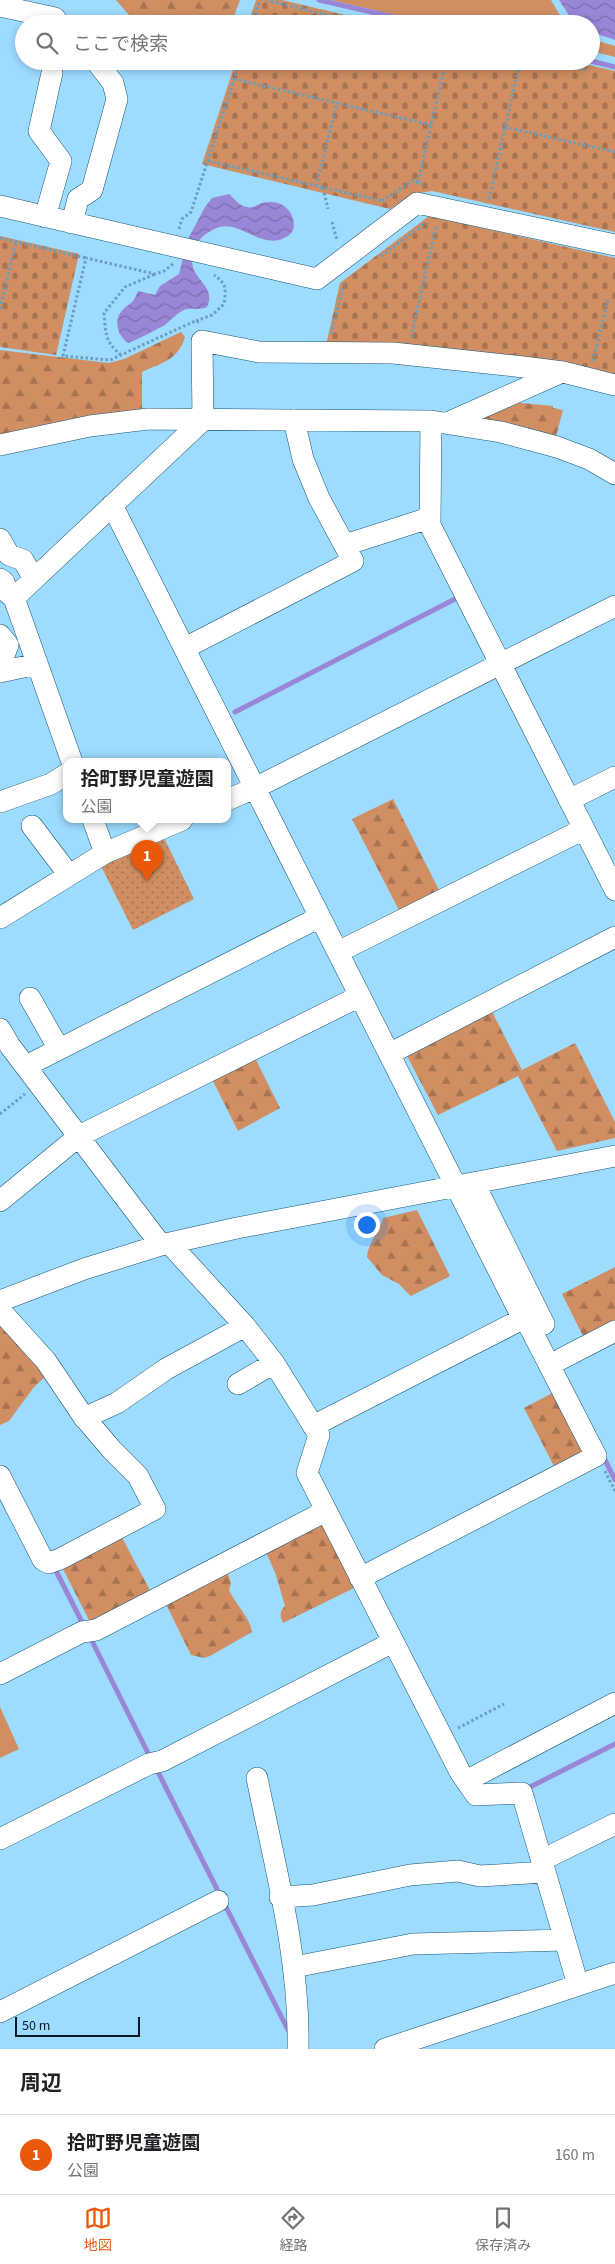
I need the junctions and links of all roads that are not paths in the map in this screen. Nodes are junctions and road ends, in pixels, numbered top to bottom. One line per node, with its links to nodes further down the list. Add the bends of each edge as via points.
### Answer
1 (0, 6): 2 (street)
2 (41, 15)
3 (103, 70): 7 (street, via 113,83 117,99 92,190 78,199)
4 (52, 74): 6 (street, via 39,131 61,160)
5 (0, 206): 6 (street)
6 (45, 217): 7 (street)
7 (72, 223): 8 (street, via 318,279 417,203 438,217)
8 (615, 245)
9 (562, 372): 10 (street); 11 (street, via 394,353 260,352 202,342); 13 (street)
10 (615, 385)
11 (203, 420): 12 (street); 14 (street, via 148,419 90,426); 16 (street)
12 (294, 420): 13 (street); 19 (street, via 303,459 319,498)
13 (439, 422): 15 (street, via 501,432 557,447 589,459); 17 (street)
14 (0, 445)
15 (615, 474)
16 (112, 505): 21 (street); 25 (street)
17 (429, 518): 19 (street); 28 (street)
18 (0, 539): 21 (street, via 9,555 23,560)
19 (345, 545): 25 (street, via 353,561)
20 (0, 579): 22 (street)
21 (34, 579): 22 (street)
22 (14, 598): 27 (street)
23 (615, 606): 28 (street)
24 (0, 635): 26 (street, via 8,645)
25 (185, 648): 32 (street)
26 (2, 664): 27 (street)
27 (37, 664): 29 (street)
28 (500, 664): 32 (street); 34 (street)
29 (71, 758)
30 (63, 776): 35 (street)
31 (615, 777): 34 (street)
32 (255, 788): 33 (street); 43 (street)
33 (231, 798)
34 (570, 800): 39 (street)
35 (0, 802)
36 (94, 823): 40 (street)
37 (175, 823): 40 (street)
38 (32, 826): 41 (street)
39 (584, 829): 42 (street); 46 (street)
40 (105, 853): 41 (street)
41 (69, 875): 44 (street)
42 (613, 882)
43 (320, 917): 46 (street); 50 (street)
44 (0, 918)
45 (615, 937): 51 (street)
46 (338, 952): 47 (street)
47 (360, 996): 51 (street); 53 (street)
48 (30, 998): 50 (street)
49 (0, 1029): 52 (street)
50 (59, 1049): 52 (street)
51 (389, 1054): 55 (street)
52 (26, 1066): 53 (street)
53 (79, 1136): 56 (street); 57 (street)
54 (615, 1156): 55 (street)
55 (465, 1185): 57 (street); 60 (street)
56 (0, 1201)
57 (165, 1244): 58 (street, via 84,1269); 61 (street)
58 (0, 1301)
59 (0, 1310): 67 (street, via 46,1361)
60 (529, 1316): 63 (street); 68 (street); 71 (street, via 596,1456)
61 (245, 1326): 64 (street); 67 (street, via 166,1369 116,1403)
62 (615, 1331): 63 (street)
63 (561, 1359): 66 (street)
64 (274, 1363): 65 (street); 68 (street)
65 (238, 1384)
66 (585, 1406)
67 (84, 1418): 69 (street, via 138,1476 155,1509 48,1563 43,1560)
68 (313, 1426): 70 (street, via 319,1434 307,1473)
69 (0, 1476)
70 (326, 1511): 71 (street); 73 (street, via 96,1630 82,1632)
71 (360, 1578): 72 (street)
72 (393, 1642): 76 (street); 78 (street, via 162,1761 149,1764)
73 (0, 1674)
74 (615, 1703): 76 (street)
75 (258, 1778): 80 (street)
76 (466, 1780): 79 (street, via 476,1796 522,1793)
77 (615, 1824): 79 (street)
78 (0, 1838)
79 (544, 1866): 80 (street, via 480,1876 458,1872 410,1875 314,1895); 82 (street)
80 (280, 1897): 83 (street)
81 (218, 1901): 86 (street)
82 (565, 1940): 83 (street, via 413,1944); 85 (street)
83 (294, 1967): 87 (street)
84 (615, 1973): 85 (street)
85 (578, 1985): 88 (street)
86 (0, 2012)
87 (298, 2049)
88 (385, 2049)

